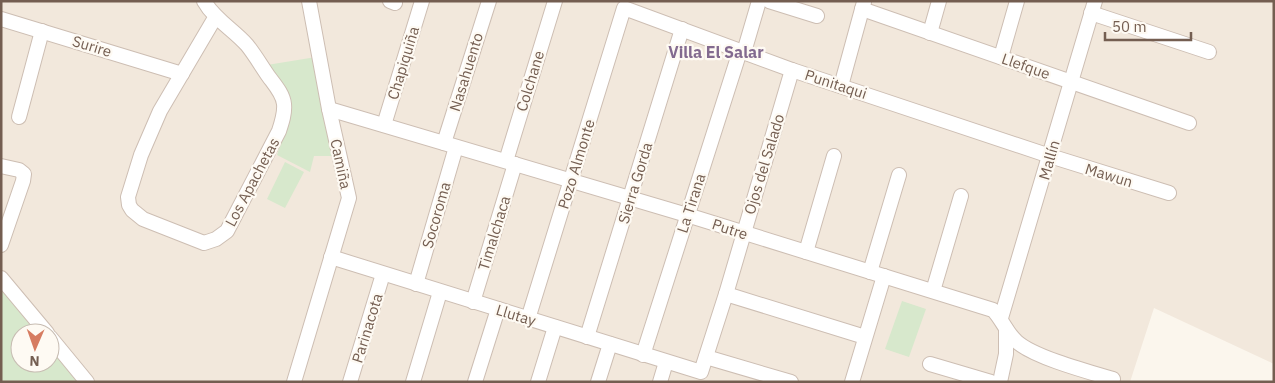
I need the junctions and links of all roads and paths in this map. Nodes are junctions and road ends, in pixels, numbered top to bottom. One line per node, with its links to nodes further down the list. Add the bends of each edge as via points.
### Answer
1 (204, 1): 13 (street, Los Apachetas)
2 (309, 1): 26 (street, Camiña)
3 (422, 1): 29 (street, Chapiquiña)
4 (488, 1): 30 (street, Nasahuento)
5 (555, 1): 33 (street, Colchane)
6 (758, 1): 19 (street, La Tirana)
7 (769, 1): 14 (street)
8 (939, 1): 18 (street)
9 (1017, 1): 21 (street)
10 (863, 5): 18 (street, Llefque); 25 (street)
11 (1093, 7): 20 (street); 24 (street, Mallín)
12 (624, 8): 16 (street, Punitaqui); 36 (street, Pozo Almonte)
13 (216, 16): 23 (street, Los Apachetas); 23 (street, Los Apachetas, via 246,44 280,92 284,113 279,130 226,231 204,243 143,219 129,205 128,197 145,143 166,98)
14 (818, 16)
15 (1, 18): 17 (street, Surire)
16 (682, 29): 19 (street, Punitaqui); 39 (street, Sierra Gorda)
17 (42, 31): 23 (street, Surire); 27 (street)
18 (930, 33): 21 (street, Llefque)
19 (742, 51): 22 (street, Punitaqui); 40 (street, La Tirana)
20 (1209, 52)
21 (1001, 57): 24 (street, Llefque)
22 (792, 70): 25 (street, Punitaqui); 41 (street, Ojos del Salado)
23 (182, 74)
24 (1072, 81): 28 (street, Llefque); 32 (street, Mallín)
25 (841, 86): 32 (street, Punitaqui)
26 (329, 109): 29 (street, Putre); 44 (street, Camiña, via 349,198)
27 (19, 117)
28 (1189, 122)
29 (384, 125): 30 (street, Putre)
30 (450, 145): 33 (street, Putre); 49 (street, Socoroma)
31 (834, 156): 43 (street)
32 (1050, 156): 37 (street, Mawun); 57 (street, Mallín)
33 (511, 163): 36 (street, Putre); 53 (street, Timalchaca)
34 (1, 166): 42 (street, via 24,174)
35 (899, 176): 45 (street)
36 (571, 181): 39 (street, Putre); 55 (street, Pozo Almonte)
37 (1169, 193)
38 (961, 196): 50 (street)
39 (630, 198): 40 (street, Putre); 59 (street, Sierra Gorda)
40 (687, 215): 41 (street, Putre); 63 (street, La Tirana)
41 (743, 233): 43 (street, Putre); 52 (street, Ojos del Salado)
42 (1, 245)
43 (806, 252): 45 (street, Putre)
44 (331, 257): 46 (street, Llutay); 71 (street, Camiña)
45 (870, 272): 47 (street, Putre)
46 (383, 274): 49 (street, Llutay); 72 (street, Parinacota)
47 (884, 276): 50 (street, Putre); 60 (street)
48 (1, 278): 56 (street)
49 (416, 284): 51 (street, Llutay)
50 (934, 291): 57 (street, Putre, via 993,310)
51 (440, 292): 53 (street, Llutay); 73 (street)
52 (726, 294): 60 (street); 64 (street, Ojos del Salado)
53 (474, 302): 54 (street, Llutay)
54 (498, 310): 55 (street, Llutay); 74 (street)
55 (528, 319): 58 (street, Llutay)
56 (39, 323)
57 (1003, 323): 68 (street, Putre, via 1016,341 1028,349); 81 (street, Mallín, via 1006,354)
58 (555, 327): 59 (street, Llutay); 75 (street)
59 (587, 337): 61 (street, Llutay)
60 (866, 337): 79 (street)
61 (610, 344): 63 (street, Llutay); 76 (street)
62 (60, 349): 70 (street)
63 (643, 355): 65 (street, Llutay)
64 (706, 357): 67 (street, Ojos del Salado); 78 (street)
65 (666, 362): 67 (street, Llutay); 77 (street)
66 (930, 364): 80 (street)
67 (701, 372)
68 (1085, 377): 69 (street, Putre)
69 (1113, 379)
70 (87, 382)
71 (294, 382)
72 (350, 382)
73 (413, 382)
74 (475, 382)
75 (538, 382)
76 (598, 382)
77 (660, 382)
78 (791, 382)
79 (852, 382)
80 (991, 382)
81 (1000, 382)

